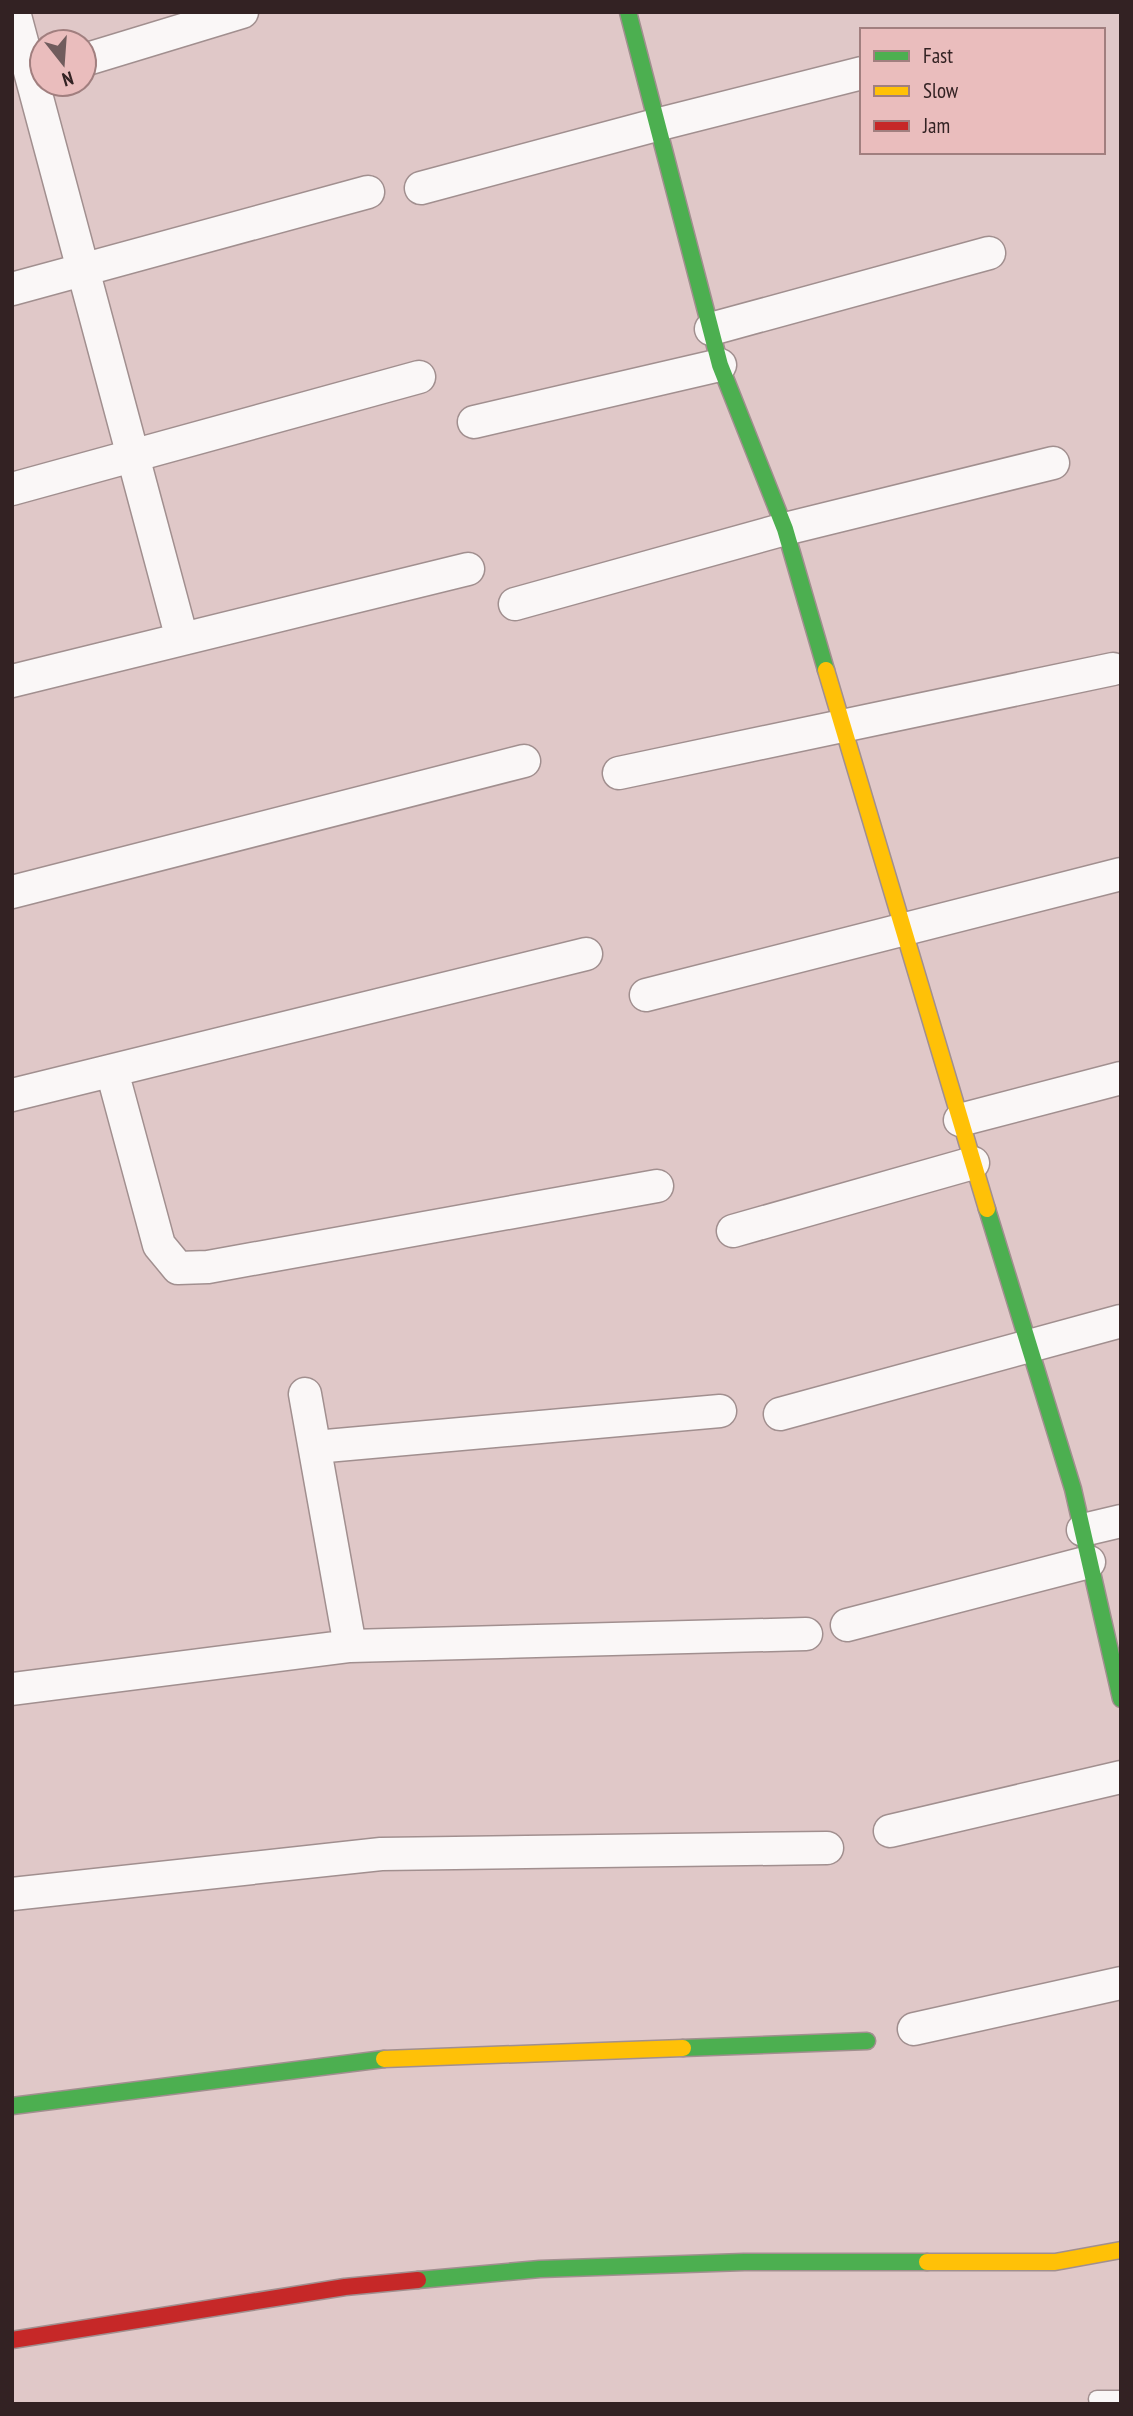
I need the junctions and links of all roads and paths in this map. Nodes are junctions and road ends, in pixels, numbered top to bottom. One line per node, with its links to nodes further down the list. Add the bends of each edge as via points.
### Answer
1 (14, 12): 6 (street)
2 (242, 12): 4 (street)
3 (628, 12): 8 (street)
4 (98, 56)
5 (860, 74): 8 (street)
6 (28, 76)
7 (34, 98): 12 (street)
8 (656, 125): 9 (street); 14 (street)
9 (421, 188)
10 (368, 192): 12 (street)
11 (989, 253): 14 (street)
12 (83, 270): 13 (street); 18 (street)
13 (12, 289)
14 (711, 329): 15 (street)
15 (720, 365): 17 (street); 21 (street)
16 (419, 377): 18 (street)
17 (474, 422)
18 (132, 456): 20 (street); 24 (street)
19 (1053, 463): 21 (street)
20 (12, 489)
21 (785, 529): 23 (street); 27 (street)
22 (468, 569): 24 (street)
23 (515, 604)
24 (182, 639): 26 (street)
25 (1113, 669): 27 (street)
26 (12, 681)
27 (844, 727): 29 (street); 32 (street)
28 (524, 761): 31 (street)
29 (619, 773)
30 (1121, 874): 32 (street)
31 (12, 892)
32 (902, 929): 34 (street); 38 (street)
33 (586, 954): 35 (street)
34 (646, 995)
35 (112, 1071): 37 (street); 40 (street, via 159,1245 178,1268 208,1267)
36 (1121, 1079): 38 (street)
37 (12, 1095)
38 (960, 1120): 39 (street)
39 (973, 1163): 41 (street); 43 (street)
40 (657, 1186)
41 (733, 1231)
42 (1121, 1321): 43 (street)
43 (1029, 1347): 46 (street); 49 (street)
44 (305, 1394): 47 (street)
45 (720, 1411): 47 (street)
46 (780, 1414)
47 (315, 1447): 53 (street)
48 (1121, 1521): 49 (street)
49 (1083, 1530): 50 (street)
50 (1089, 1562): 51 (street); 55 (street)
51 (846, 1625)
52 (806, 1634): 53 (street)
53 (350, 1646): 54 (street)
54 (12, 1689)
55 (1121, 1699)
56 (1121, 1777): 57 (street)
57 (890, 1831)
58 (827, 1848): 59 (street, via 381,1854)
59 (12, 1894)
60 (1121, 1983): 61 (street)
61 (914, 2029)
62 (867, 2041): 63 (street, via 390,2058)
63 (12, 2106)
64 (1121, 2250): 65 (street, via 1055,2262 744,2262 540,2269 345,2287)
65 (12, 2340)
66 (1097, 2399): 67 (lane)
67 (1121, 2399)

